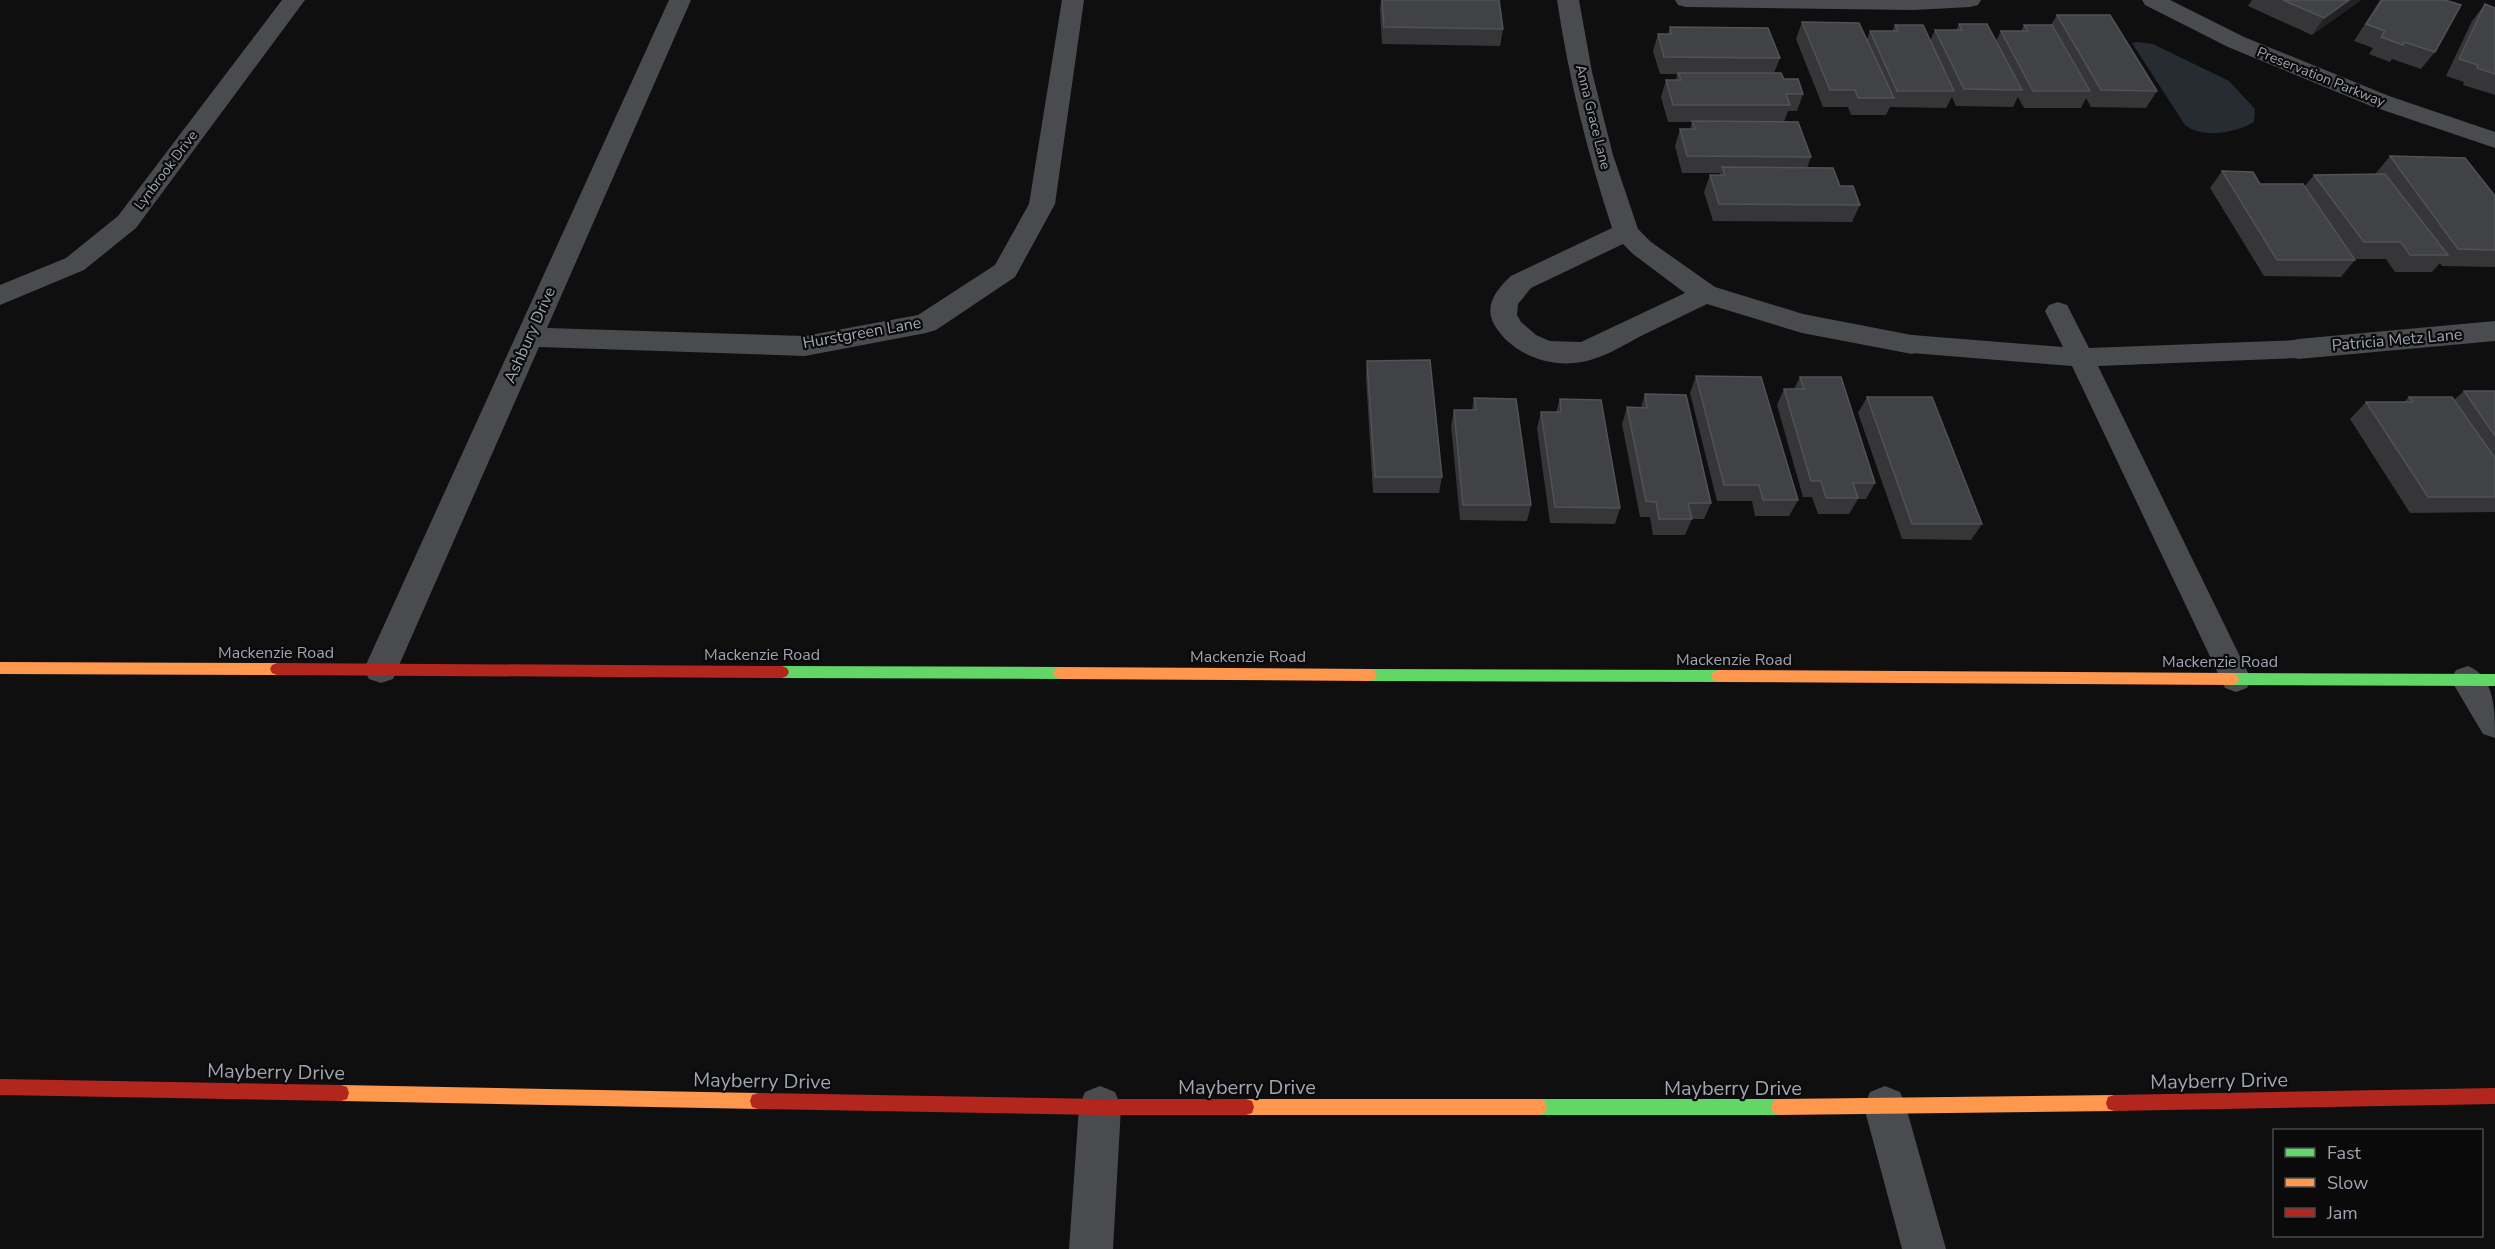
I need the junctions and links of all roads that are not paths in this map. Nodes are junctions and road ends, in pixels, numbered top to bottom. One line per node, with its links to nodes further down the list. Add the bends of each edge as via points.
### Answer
1 (294, 0): 11 (street, Lynbrook Drive, via 127,222 75,264)
2 (680, 0): 14 (street, Ashbury Drive)
3 (1073, 0): 14 (street, Hurstgreen Lane, via 1042,204 1005,271 926,323 805,346)
4 (1568, 0): 9 (street, Anna Grace Lane, via 1580,72)
5 (1686, 0): 6 (street)
6 (1970, 0)
7 (2153, 0): 8 (street, Preservation Parkway, via 2269,56 2380,101)
8 (2495, 140)
9 (1626, 232): 10 (street, Anna Grace Lane); 10 (street, via 1521,282 1508,293 1503,305 1505,320 1517,336 1549,351 1574,353 1597,347)
10 (1705, 294): 15 (street, Anna Grace Lane, via 1802,323)
11 (0, 296)
12 (2058, 311): 17 (lane)
13 (2495, 331): 16 (street, Patricia Metz Lane)
14 (529, 337): 19 (street, Ashbury Drive)
15 (1912, 344): 17 (lane)
16 (2298, 349): 17 (lane)
17 (2080, 357): 20 (lane)
18 (0, 668): 19 (main road, Mackenzie Road)
19 (381, 669): 20 (main road, Mackenzie Road)
20 (2236, 679): 21 (main road, Mackenzie Road)
21 (2481, 680): 22 (street)
22 (2495, 723)
23 (0, 1087): 25 (main road, Mayberry Drive)
24 (2495, 1096): 26 (main road, Mayberry Drive)
25 (1100, 1107): 26 (main road, Mayberry Drive); 27 (street)
26 (1885, 1107): 28 (street)
27 (1091, 1249)
28 (1924, 1249)

